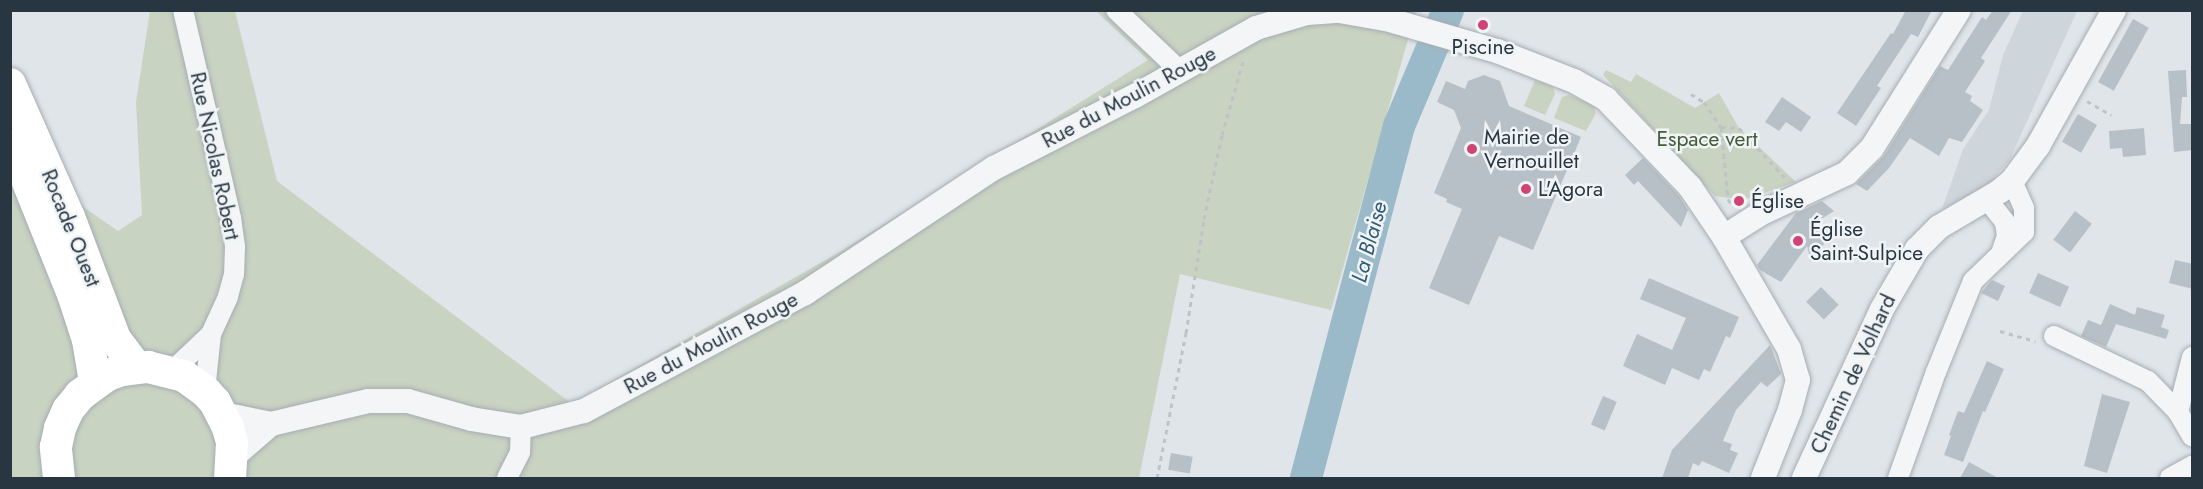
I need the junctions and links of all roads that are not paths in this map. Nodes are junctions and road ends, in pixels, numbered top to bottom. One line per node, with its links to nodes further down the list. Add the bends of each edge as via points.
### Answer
1 (183, 10): 12 (street, Rue Nicolas Robert, via 235,247 228,297)
2 (1116, 10): 5 (street)
3 (1959, 10): 10 (street, via 1872,148 1847,173 1799,194)
4 (2114, 10): 8 (street, Chemin de Volhard, via 2038,146)
5 (1180, 71): 10 (street, Rue du Moulin Rouge, via 1256,28 1307,13 1339,11 1386,19 1538,65 1606,99); 21 (street, Rue du Moulin Rouge, via 994,168 806,293 584,411)
6 (10, 84): 15 (main road, Rocade Ouest, via 69,217 115,339)
7 (10, 139): 17 (main road, Rocade Ouest, via 74,297 88,340)
8 (2012, 181): 9 (street, Chemin de Volhard); 11 (street, via 2024,208 2024,232)
9 (1987, 199): 11 (street, via 2005,222 2007,236); 28 (street, Chemin de Volhard, via 1939,227 1917,249 1882,309)
10 (1734, 231): 27 (street, Chemin de Volhard, via 1789,350 1798,380)
11 (2001, 253): 29 (street, via 1973,281)
12 (211, 334): 16 (street, Rue Nicolas Robert); 18 (street, Rue Nicolas Robert)
13 (2054, 336): 19 (street, via 2148,381)
14 (2193, 357): 19 (street)
15 (136, 368): 16 (main road); 17 (main road)
16 (171, 372): 18 (main road)
17 (94, 382): 25 (main road, via 68,410 60,428 56,447)
18 (214, 403): 20 (street, Rue du Moulin Rouge); 24 (main road, via 230,435)
19 (2178, 412): 22 (street)
20 (271, 424): 21 (street, Rue du Moulin Rouge, via 368,401 408,401 471,419); 24 (street, Rue du Moulin Rouge)
21 (521, 427): 26 (street, via 520,452)
22 (2193, 436)
23 (2193, 466): 30 (street)
24 (232, 468)
25 (59, 478)
26 (507, 478)
27 (1763, 478)
28 (1804, 478)
29 (1898, 478)
30 (2170, 478)

